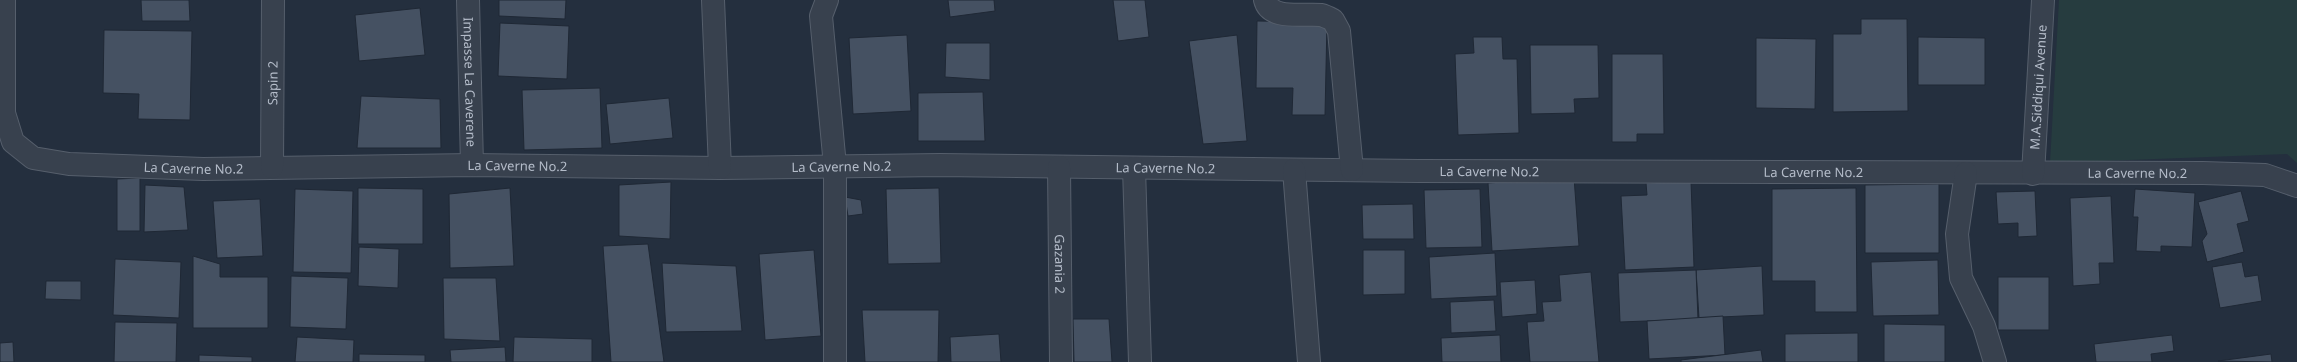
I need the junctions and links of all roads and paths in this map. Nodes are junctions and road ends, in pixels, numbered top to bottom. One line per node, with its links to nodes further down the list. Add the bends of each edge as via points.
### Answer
1 (4, 0): 10 (street, La Caverne No.2, via 4,113 13,142 33,158 69,164 202,169)
2 (273, 0): 10 (street, Sapin 2)
3 (468, 0): 8 (street, Impasse La Caverene)
4 (713, 0): 12 (street)
5 (827, 0): 9 (street, via 820,16)
6 (1265, 0): 15 (street, via 1271,10 1281,13 1322,16 1333,20 1339,31)
7 (2043, 0): 17 (street, M.A.Siddiqui Avenue)
8 (472, 165): 10 (street, La Caverne No.2); 12 (street, La Caverne No.2)
9 (835, 166): 11 (street, La Caverne No.2); 12 (street, La Caverne No.2); 19 (street)
10 (272, 167)
11 (1059, 167): 13 (street, La Caverne No.2); 20 (street, Gazania 2)
12 (720, 168)
13 (1134, 168): 14 (street, La Caverne No.2); 21 (street)
14 (1294, 170): 15 (street, La Caverne No.2); 22 (street)
15 (1352, 170): 16 (street, La Caverne No.2)
16 (1966, 173): 17 (street, La Caverne No.2); 23 (street, via 1957,234 1961,278 1984,326)
17 (2033, 174): 18 (street, La Caverne No.2, via 2265,175)
18 (2297, 186)
19 (835, 362)
20 (1061, 362)
21 (1140, 362)
22 (1309, 362)
23 (1995, 362)

